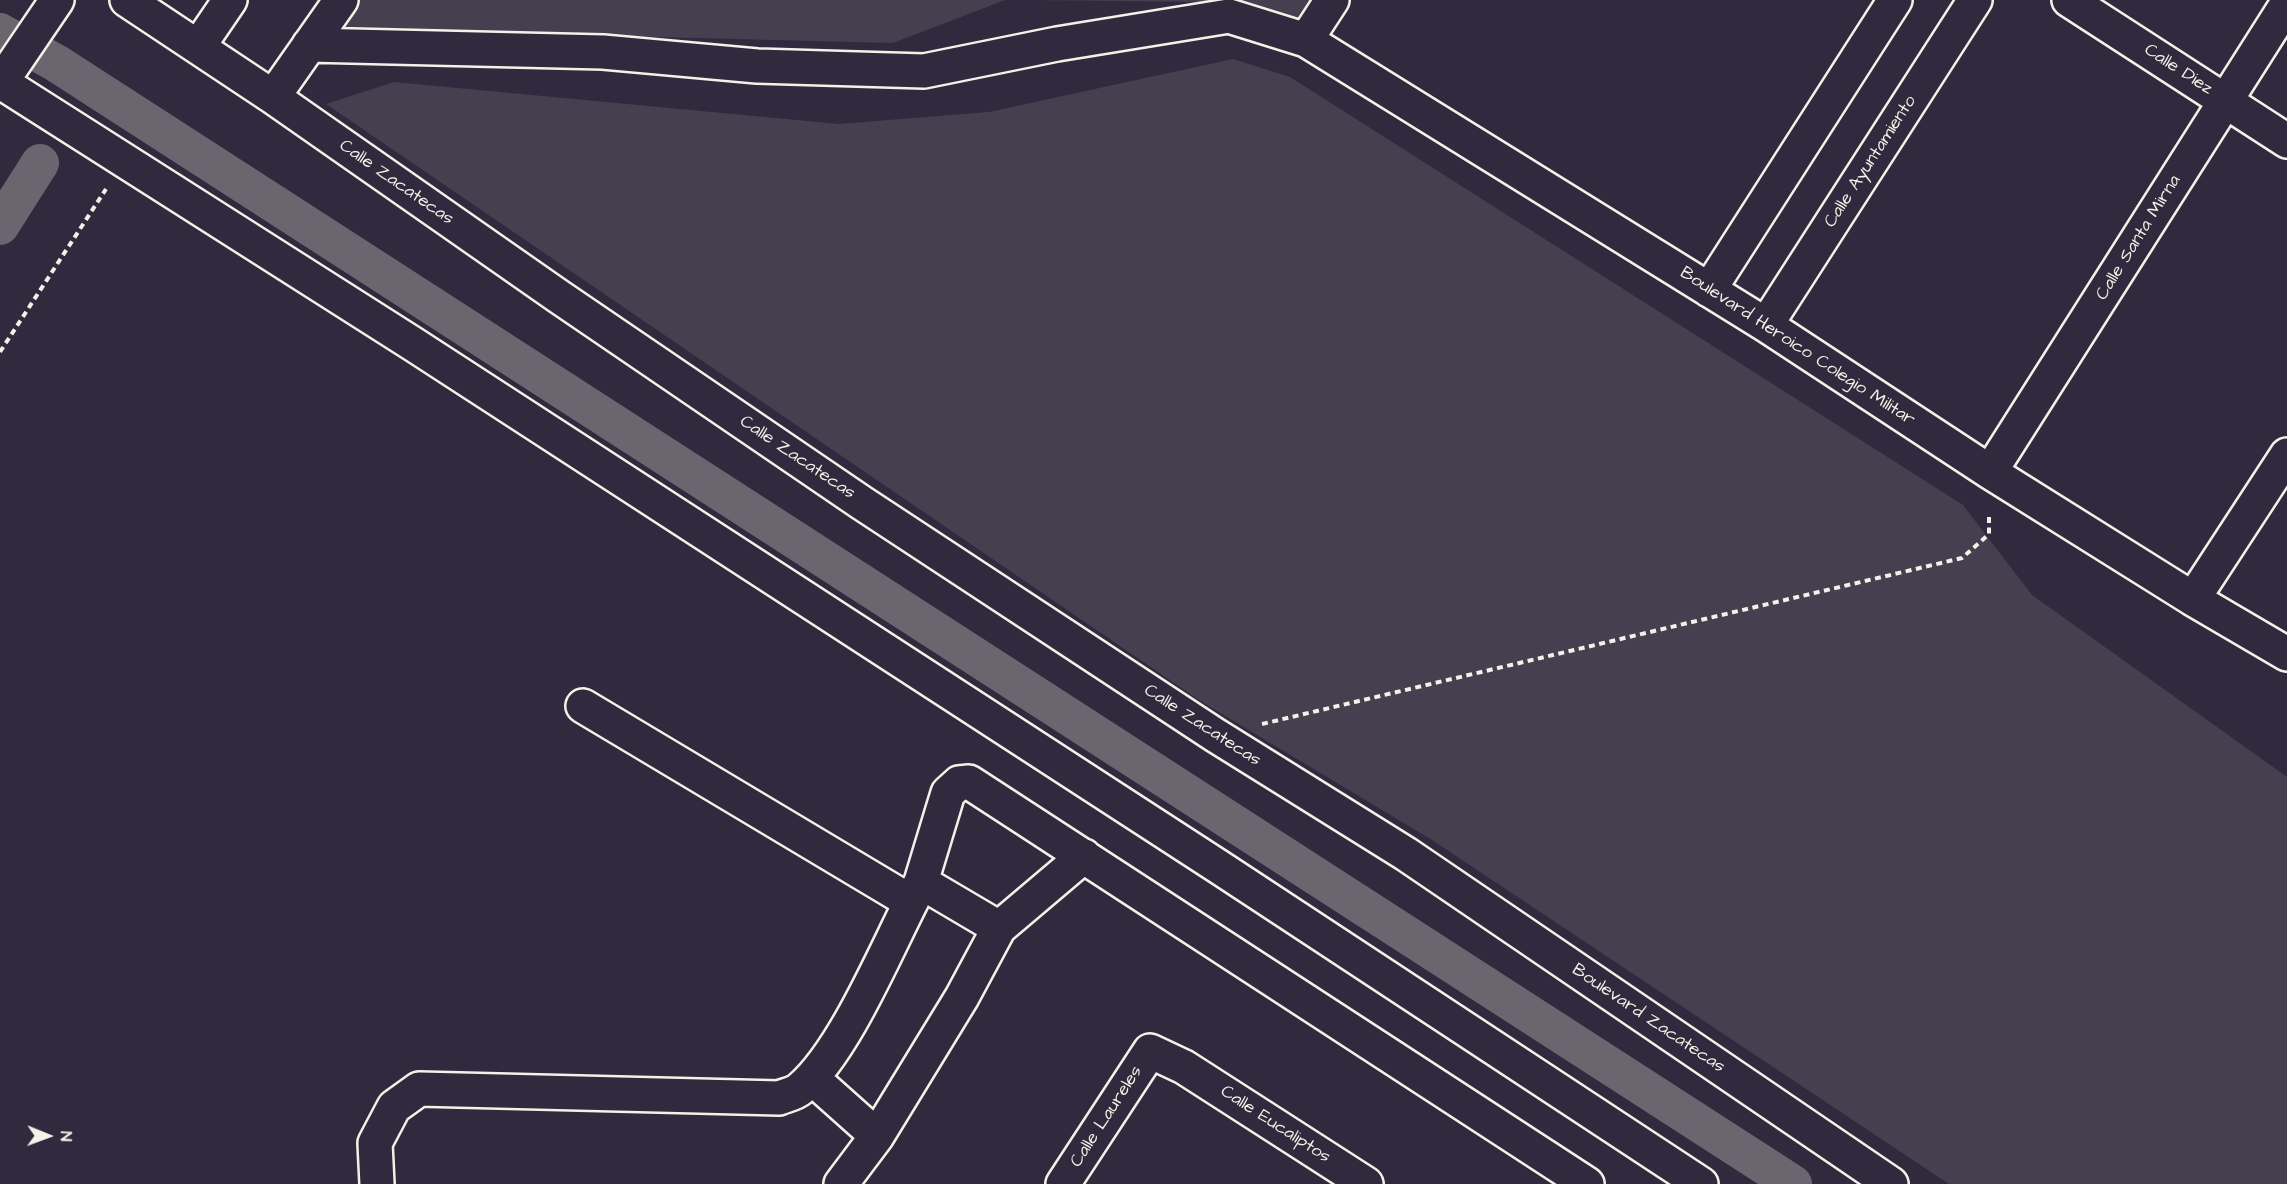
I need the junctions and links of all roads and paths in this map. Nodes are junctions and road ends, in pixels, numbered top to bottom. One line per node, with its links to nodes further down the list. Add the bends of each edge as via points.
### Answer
1 (57, 0): 13 (street)
2 (127, 0): 12 (street, Calle Zacatecas)
3 (230, 0): 12 (street)
4 (341, 0): 11 (street)
5 (1332, 0): 10 (street)
6 (1895, 0): 18 (street)
7 (1976, 0): 19 (street, Calle Ayuntamiento)
8 (2070, 0): 15 (street, Calle Diez)
9 (2287, 4): 15 (street, Calle Santa Mirna)
10 (1306, 40): 11 (street, Boulevard Heroico Colegio Militar, via 1229,16 924,71 757,66 603,52); 18 (street, Boulevard Heroico Colegio Militar)
11 (309, 45): 14 (street)
12 (198, 47): 14 (street, Calle Zacatecas)
13 (3, 80): 17 (street)
14 (273, 97): 26 (street, Calle Zacatecas, via 862,503)
15 (2226, 101): 16 (street, Calle Diez); 22 (street, Calle Santa Mirna)
16 (2287, 141)
17 (124, 162): 20 (path); 39 (street, via 412,344)
18 (1709, 290): 19 (street, Boulevard Heroico Colegio Militar)
19 (1766, 325): 22 (street, Boulevard Heroico Colegio Militar)
20 (0, 352)
21 (2287, 455): 23 (street)
22 (1990, 472): 23 (street, Boulevard Heroico Colegio Militar); 26 (path, via 1989,534 1962,558)
23 (2193, 599): 24 (street, Boulevard Heroico Colegio Militar)
24 (2287, 654)
25 (583, 706): 29 (street)
26 (1215, 735): 27 (street, Calle Zacatecas)
27 (1406, 854): 40 (street, Boulevard Zacatecas)
28 (1084, 856): 29 (street, via 969,782 959,783 948,793); 30 (street); 38 (street)
29 (916, 892): 30 (street); 32 (street, via 840,1038)
30 (999, 928): 33 (street)
31 (1184, 1067): 36 (street, Calle Laureles, via 1150,1051); 37 (street, Calle Eucaliptos)
32 (812, 1078): 33 (street); 34 (street, via 798,1091 779,1098 419,1089 394,1107 375,1143)
33 (877, 1136): 35 (street)
34 (377, 1184)
35 (841, 1184)
36 (1063, 1184)
37 (1366, 1184)
38 (1587, 1184)
39 (1701, 1184)
40 (1891, 1184)

